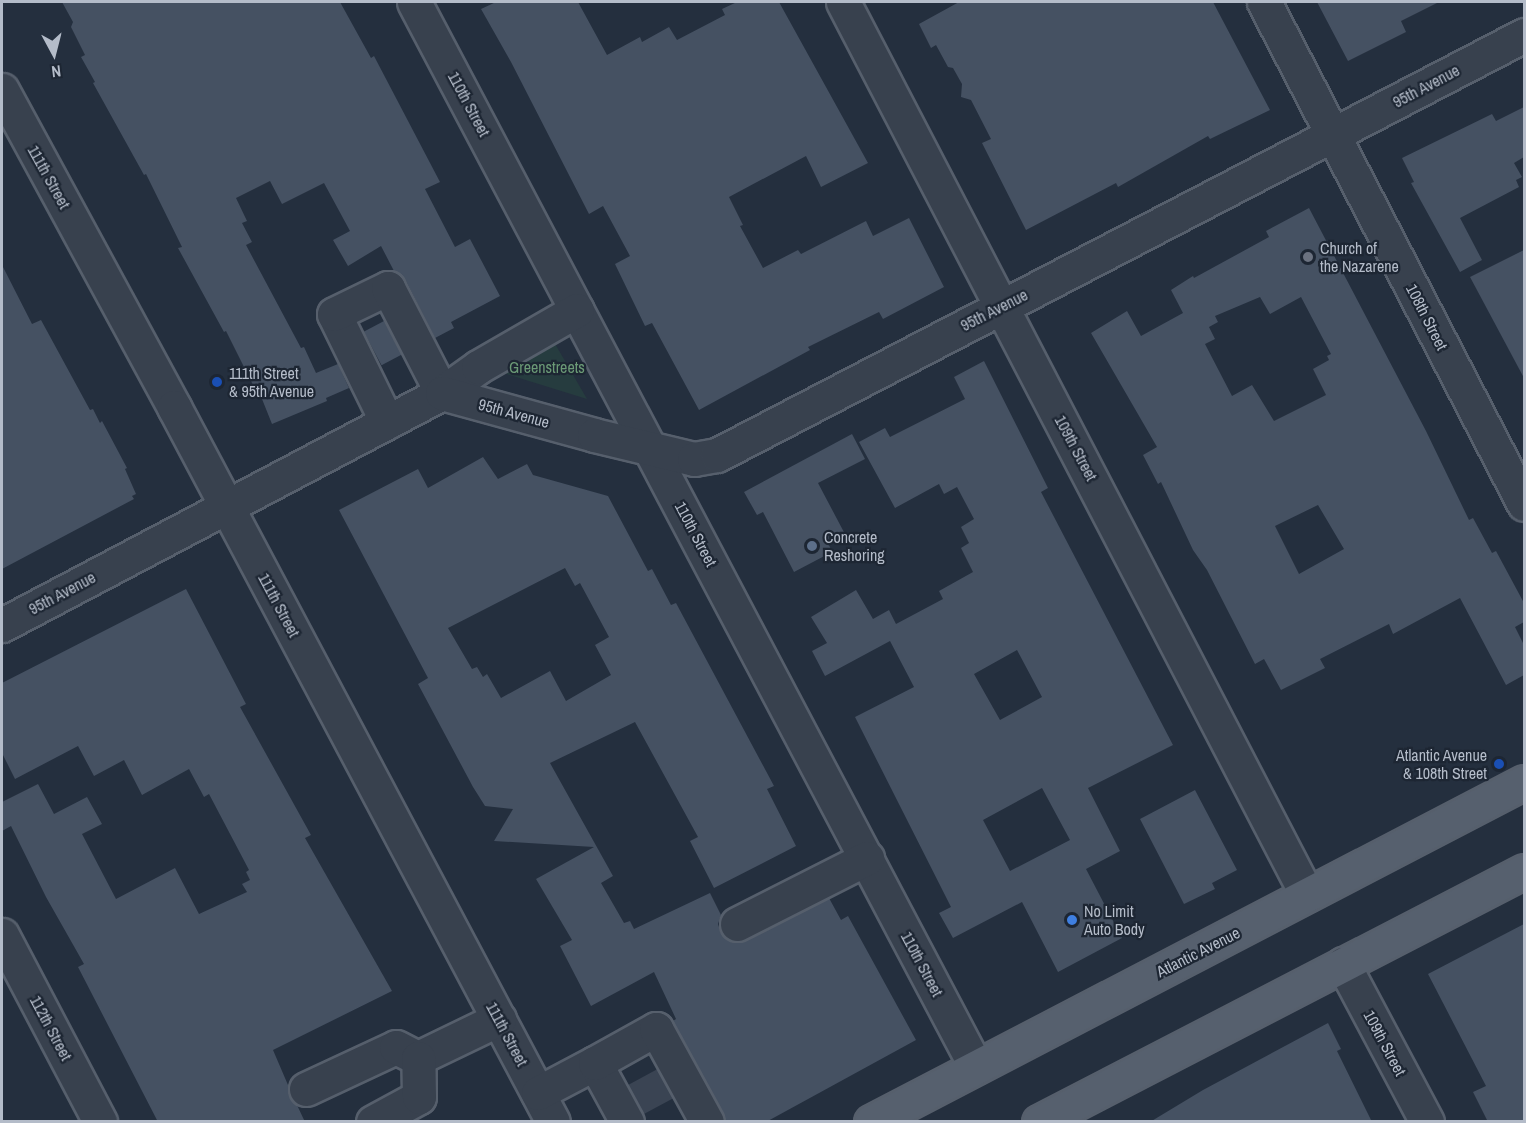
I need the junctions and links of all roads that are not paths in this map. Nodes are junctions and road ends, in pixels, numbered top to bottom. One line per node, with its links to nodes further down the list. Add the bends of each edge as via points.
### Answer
1 (414, 2): 8 (street, 110th Street)
2 (843, 2): 7 (street, 109th Street)
3 (1264, 2): 6 (street, 108th Street)
4 (1524, 35): 6 (street, 95th Avenue)
5 (2, 90): 13 (street, 111th Street)
6 (1332, 135): 7 (street, 95th Avenue); 12 (street, 108th Street)
7 (1002, 306): 11 (street, 95th Avenue, via 717,456 694,459); 18 (street, 109th Street)
8 (578, 310): 9 (street, 95th Avenue, via 478,367); 11 (street, 110th Street)
9 (442, 393): 10 (street, 95th Avenue); 10 (street, via 388,288 334,314); 11 (street, 95th Avenue)
10 (387, 422): 13 (street, 95th Avenue)
11 (652, 450): 16 (street, 110th Street)
12 (1524, 504)
13 (227, 506): 14 (street, 95th Avenue); 22 (street, 111th Street)
14 (2, 625)
15 (1524, 782): 18 (main road, Atlantic Avenue)
16 (867, 858): 19 (street); 25 (street, 110th Street)
17 (1524, 871): 21 (main road)
18 (1307, 895): 25 (main road, Atlantic Avenue)
19 (737, 924)
20 (2, 935): 30 (street, 112th Street)
21 (1343, 964): 34 (main road); 35 (street, 109th Street)
22 (499, 1019): 23 (street); 27 (street, 111th Street)
23 (418, 1058): 26 (street, via 396,1047); 31 (street, via 419,1097)
24 (595, 1063): 27 (street); 28 (street); 29 (street, via 656,1029)
25 (976, 1067): 33 (main road, Atlantic Avenue)
26 (306, 1089)
27 (538, 1093): 32 (street, 111th Street)
28 (628, 1110)
29 (703, 1120)
30 (100, 1122)
31 (373, 1122)
32 (553, 1122)
33 (871, 1122)
34 (1039, 1122)
35 (1427, 1122)

